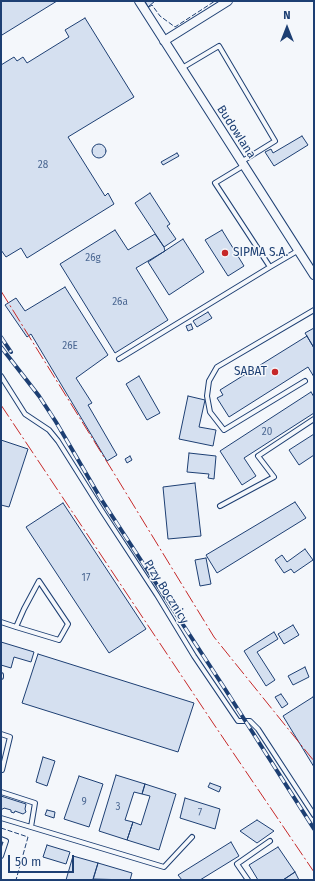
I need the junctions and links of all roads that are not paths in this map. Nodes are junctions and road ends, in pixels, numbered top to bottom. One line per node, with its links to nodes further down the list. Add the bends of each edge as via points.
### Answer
1 (139, 1): 3 (street, Budowlana)
2 (228, 1): 3 (street)
3 (164, 42): 4 (street, Budowlana)
4 (181, 69): 5 (street, Budowlana); 5 (lane, via 219,46 275,141)
5 (242, 164): 6 (street, Budowlana); 7 (lane, via 215,183)
6 (298, 250): 7 (lane); 8 (street, Budowlana)
7 (270, 267): 10 (lane)
8 (314, 275)
9 (314, 310): 12 (lane, via 217,367 210,381 207,396 210,412 224,430)
10 (119, 359)
11 (1, 376): 20 (lane, Przy Bocznicy, via 25,414 49,430 58,441 238,721 250,721 258,729)
12 (305, 381)
13 (314, 419): 14 (lane, via 258,456 274,477)
14 (220, 506)
15 (1, 622): 16 (lane)
16 (16, 627): 16 (lane, via 59,640 68,624 39,580)
17 (1, 734): 18 (lane, via 10,737)
18 (1, 769)
19 (1, 792): 22 (lane, via 35,803)
20 (314, 814)
21 (1, 818): 22 (lane)
22 (31, 827): 23 (lane, via 164,867)
23 (192, 837)
24 (1, 839): 26 (lane, via 6,841)
25 (270, 841): 27 (lane, via 237,864)
26 (1, 856)
27 (248, 880)

